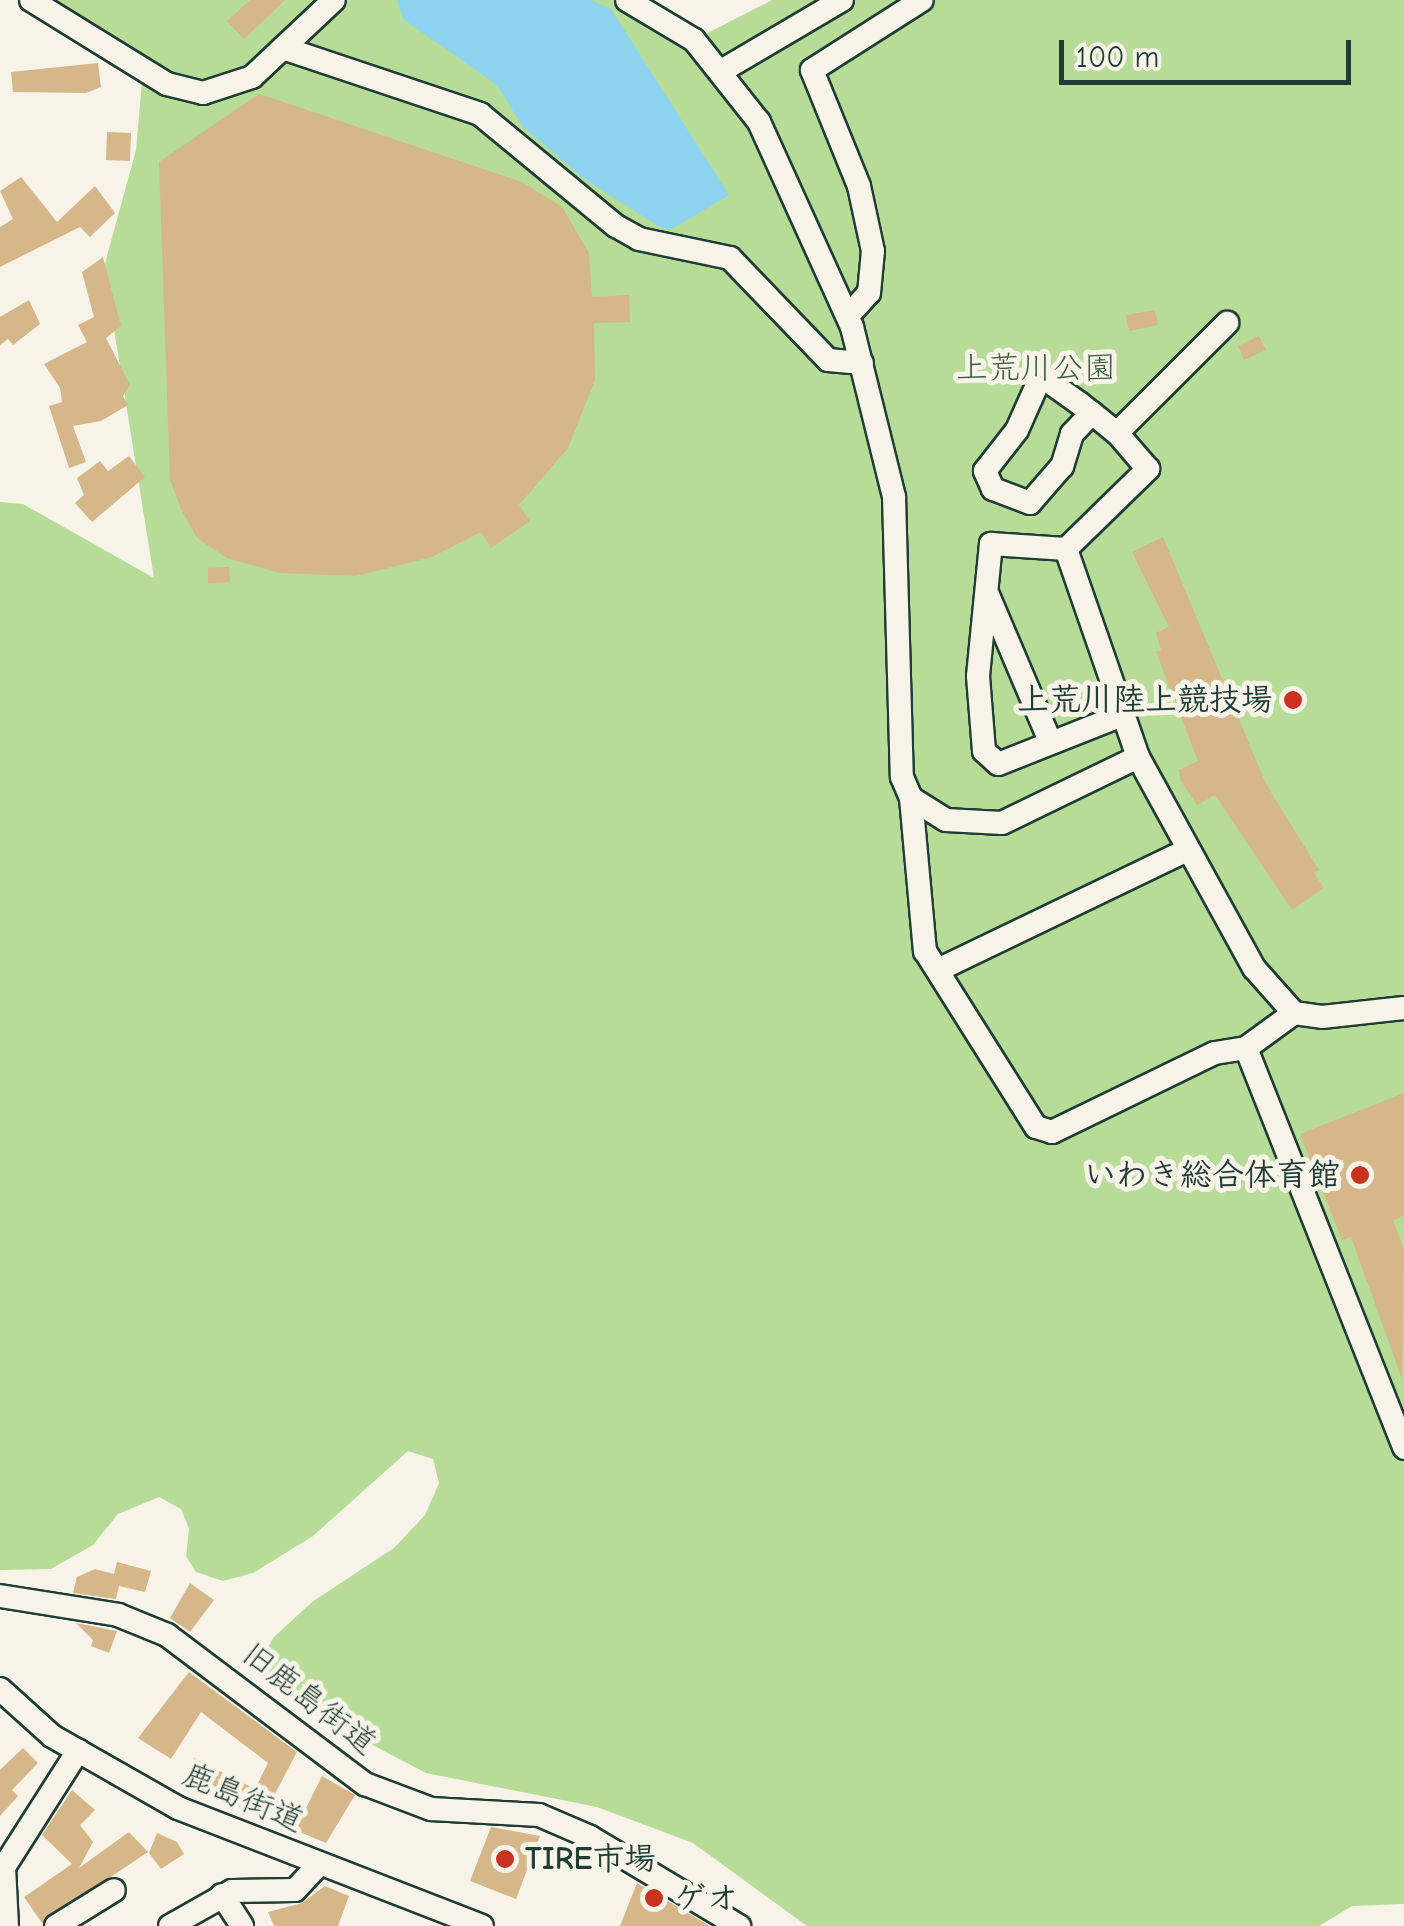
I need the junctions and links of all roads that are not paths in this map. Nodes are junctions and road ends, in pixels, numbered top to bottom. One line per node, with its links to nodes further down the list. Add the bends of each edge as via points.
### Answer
1 (31, 0): 6 (street, via 166,84 203,93 252,77)
2 (334, 0): 6 (street)
3 (627, 0): 7 (street, via 694,40)
4 (842, 0): 7 (street)
5 (922, 0): 8 (street, via 812,70 859,186 874,251 869,293)
6 (283, 48): 10 (street, via 480,114 616,226 639,239 730,258 828,360)
7 (723, 70): 8 (street, via 759,122)
8 (848, 316): 10 (street)
9 (1227, 323): 12 (street)
10 (862, 363): 18 (street, via 894,497 902,777)
11 (1092, 413): 11 (street, via 1041,376 1016,430 985,471 993,489 1030,503 1062,466 1072,434); 12 (street)
12 (1116, 433): 13 (street, via 1148,469)
13 (1066, 549): 14 (street, via 991,544); 15 (street)
14 (987, 594): 16 (street); 16 (street, via 978,676 984,751 998,764)
15 (1122, 715): 16 (street); 17 (street)
16 (1049, 739)
17 (1138, 757): 18 (street, via 1002,822 946,820); 19 (street)
18 (910, 798): 20 (street, via 920,921)
19 (1185, 852): 20 (street); 22 (street, via 1254,968)
20 (938, 970): 23 (street, via 1036,1128 1052,1132 1215,1053)
21 (1404, 1008): 22 (street, via 1322,1017)
22 (1294, 1013): 23 (street)
23 (1246, 1048): 24 (street)
24 (1404, 1448)
25 (0, 1596): 37 (street, 旧鹿島街道, via 118,1616 167,1636 365,1784 431,1809 539,1815 590,1836)
26 (0, 1689): 27 (street, 鹿島街道)
27 (78, 1752): 28 (street); 29 (street, 鹿島街道, via 178,1808)
28 (4, 1855): 32 (street)
29 (318, 1865): 31 (street, via 295,1890 249,1888); 36 (street, 鹿島街道)
30 (114, 1890): 33 (street)
31 (222, 1895): 34 (street); 35 (street)
32 (7, 1926)
33 (56, 1926)
34 (170, 1926)
35 (242, 1926)
36 (482, 1926)
37 (738, 1926)

